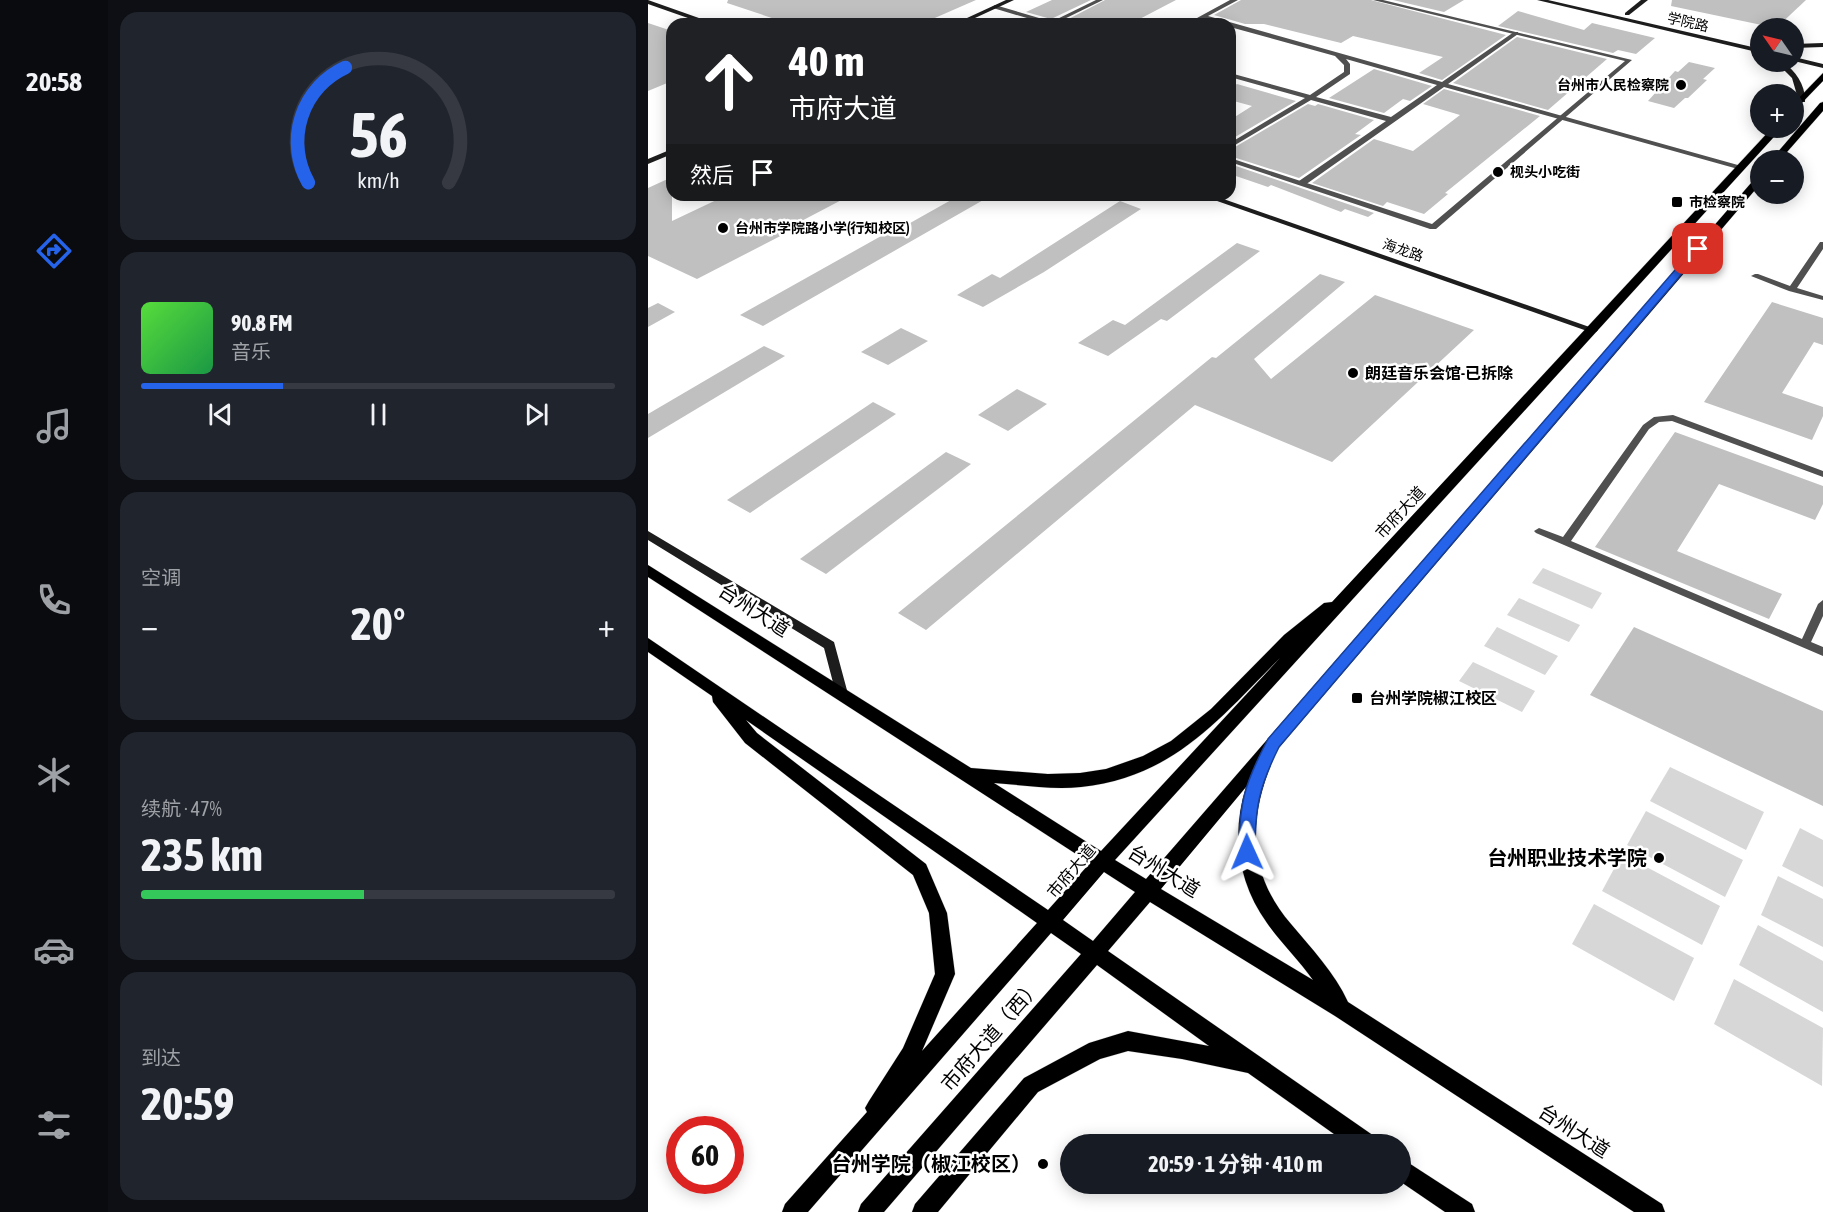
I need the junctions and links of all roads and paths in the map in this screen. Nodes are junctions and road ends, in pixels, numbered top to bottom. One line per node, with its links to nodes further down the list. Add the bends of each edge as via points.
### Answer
1 (1011, 0): 9 (main road)
2 (1100, 0): 15 (lane)
3 (1236, 0): 11 (street)
4 (1376, 0): 18 (lane)
5 (1540, 0): 22 (main road, 学院路)
6 (1568, 0): 10 (main road, 学院路)
7 (1645, 0): 10 (main road)
8 (648, 2): 12 (main road)
9 (995, 7): 13 (main road); 14 (street)
10 (1627, 14): 19 (main road, 学院路)
11 (1203, 17): 16 (street)
12 (694, 18)
13 (970, 18)
14 (1032, 18)
15 (1064, 18)
16 (1207, 18)
17 (1236, 26): 24 (street)
18 (1516, 33): 30 (street); 34 (lane, via 1629,60)
19 (1750, 42)
20 (1823, 45): 21 (main road)
21 (1804, 46)
22 (1750, 49)
23 (1804, 53): 25 (main road)
24 (1338, 56): 30 (street); 31 (street, via 1347,64 1348,73)
25 (1823, 58)
26 (1804, 61): 27 (main road)
27 (1823, 66)
28 (1823, 76): 32 (main road)
29 (1236, 77): 31 (street)
30 (1443, 85): 34 (street); 35 (street)
31 (1310, 98): 35 (street); 37 (street)
32 (1804, 98)
33 (1823, 105): 38 (main road)
34 (1562, 118): 42 (street); 43 (lane, via 1433,227)
35 (1392, 120): 43 (street)
36 (1768, 138): 42 (main road, 市府大道)
37 (1236, 142)
38 (1784, 150)
39 (666, 154): 40 (main road)
40 (648, 162)
41 (1236, 162): 43 (lane)
42 (1741, 167): 50 (main road, 市府大道)
43 (1302, 183)
44 (1750, 190): 63 (main road)
45 (1221, 201): 50 (main road, 海龙路)
46 (1823, 244): 48 (lane)
47 (1755, 276): 48 (lane)
48 (1792, 289): 49 (lane)
49 (1823, 298)
50 (1593, 330): 56 (main road, 市府大道)
51 (1823, 474): 54 (lane, via 1673,418 1657,419 1646,427)
52 (1539, 531): 54 (lane)
53 (648, 535): 62 (main road, via 830,645)
54 (1565, 542): 59 (lane)
55 (648, 570): 62 (main road, 台州大道)
56 (1349, 594): 64 (main road, via 1279,648 1176,747 1095,778 1042,781); 65 (main road, 市府大道)
57 (1823, 604): 59 (lane)
58 (648, 644): 61 (main road)
59 (1805, 644): 60 (lane)
60 (1823, 652)
61 (707, 684): 67 (main road); 72 (main road, via 751,738 920,870 938,914 945,974 910,1055)
62 (842, 694): 64 (main road, 台州大道)
63 (1273, 743): 66 (main road); 69 (main road, via 1254,782 1247,815 1247,852 1255,885 1266,907 1315,967)
64 (968, 775): 65 (main road, 台州大道)
65 (1103, 861): 66 (main road, 台州大道); 67 (main road, 市府大道)
66 (1147, 890): 68 (main road, 市府大道（西）); 69 (main road, 台州大道)
67 (1051, 922): 68 (main road); 72 (main road, 市府大道（西）)
68 (1094, 954): 70 (main road); 75 (main road, 市府大道（西）)
69 (1342, 1009): 78 (main road, 台州大道)
70 (1255, 1066): 71 (main road); 76 (main road, via 1128,1041 1096,1050 1031,1085)
71 (1352, 1134)
72 (848, 1151): 74 (main road, 市府大道（西）)
73 (1411, 1176): 77 (main road)
74 (793, 1212)
75 (869, 1212)
76 (924, 1212)
77 (1464, 1212)
78 (1654, 1212)

